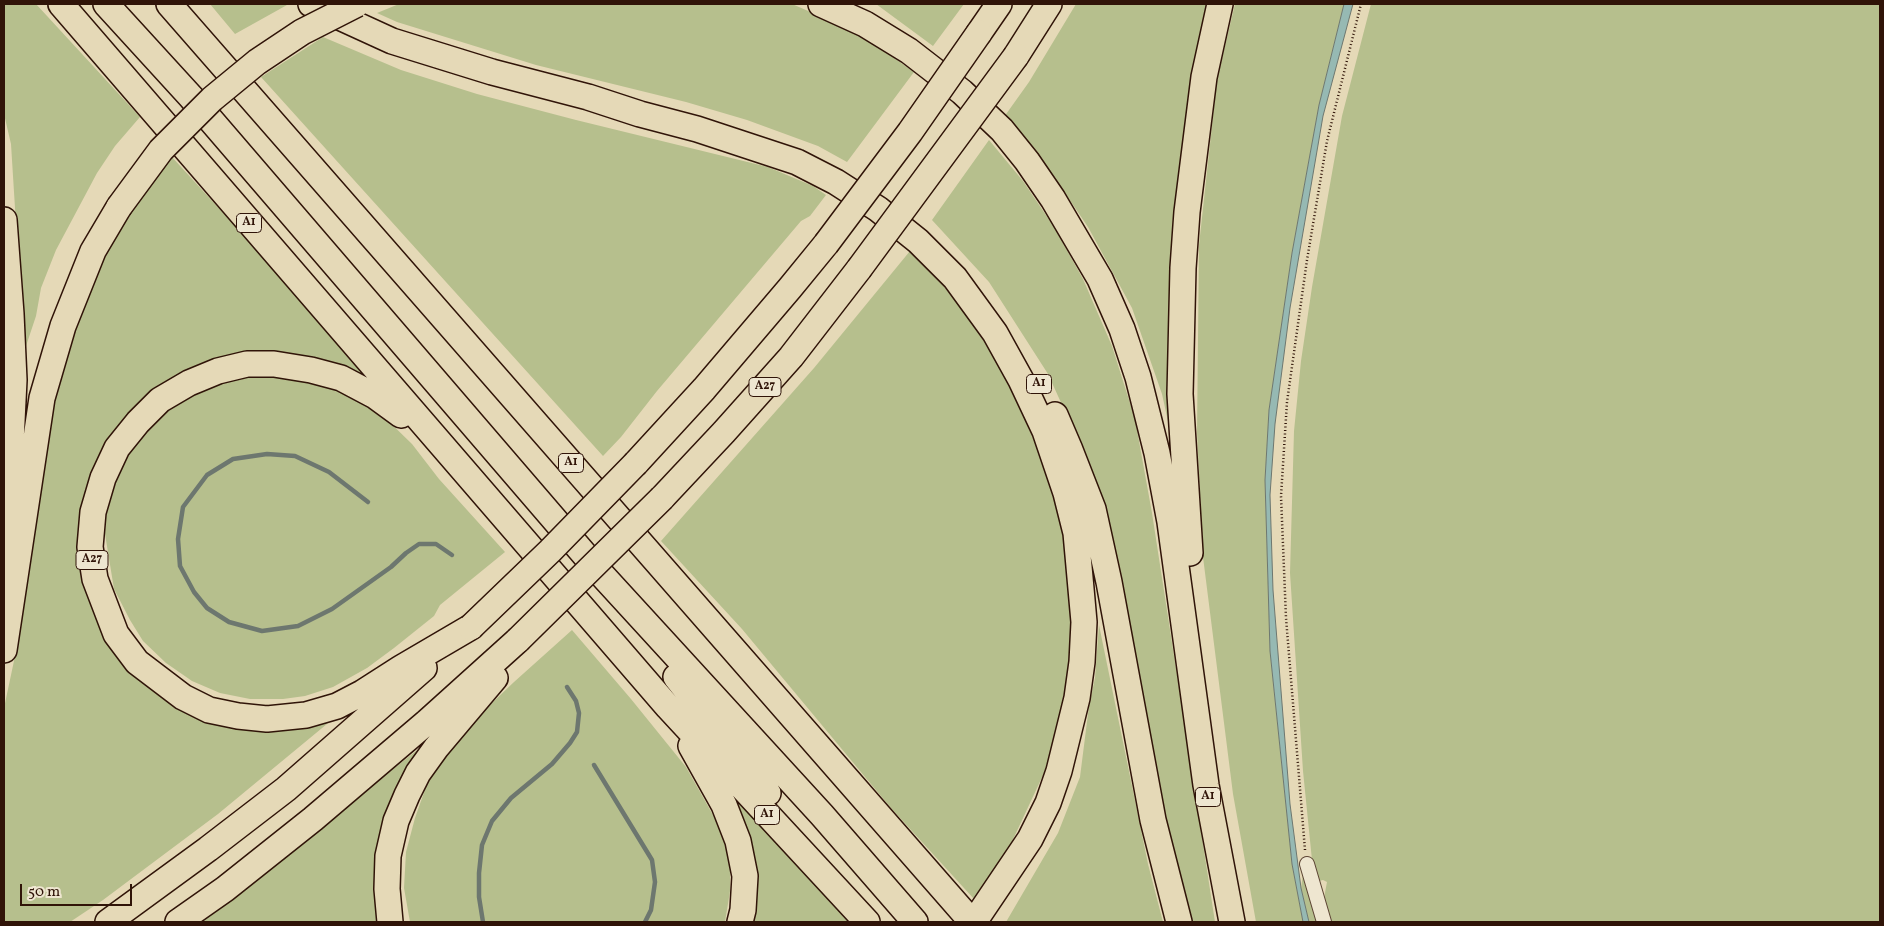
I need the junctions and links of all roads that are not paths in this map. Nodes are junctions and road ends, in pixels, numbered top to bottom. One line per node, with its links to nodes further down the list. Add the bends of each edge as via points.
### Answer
1 (61, 4): 12 (highway, A1)
2 (106, 4): 14 (highway, A1, via 191,97)
3 (169, 4): 28 (highway, A1)
4 (311, 4): 10 (highway, A1, via 392,41)
5 (357, 4): 16 (highway, bridge, via 302,32 257,62 212,99 161,150 119,207 93,251 63,326 42,398)
6 (821, 4): 18 (highway, A1, via 865,24 909,51 962,92 1002,130 1027,161 1082,245 1122,329 1138,378 1170,522)
7 (999, 4): 15 (highway, A27, bridge, via 910,132 826,244 704,390 550,551)
8 (1050, 4): 17 (highway, A27, bridge, via 1016,56 791,357 662,498 518,640)
9 (1220, 4): 18 (highway, A1, via 1204,77 1182,268 1180,394 1191,568)
10 (588, 97): 28 (highway, via 707,131 798,162 878,209 918,241 955,278 995,333 1022,380 1045,431 1076,533 1084,622 1082,662 1077,698 1048,803 1030,839); 29 (highway, A1, via 668,112 744,134 793,151 855,183 882,200 935,247 965,278 1023,354 1051,406 1093,509 1153,820)
11 (4, 220): 13 (highway, via 14,380)
12 (437, 442): 15 (highway, A27, via 375,396 341,378 274,364 247,364 218,371 160,400 117,448 103,478 93,512 90,547 95,579 116,634 137,662 183,697 209,710 238,716 267,719 306,716 337,706); 19 (highway, A1)
13 (4, 564)
14 (603, 576): 26 (highway, A1, via 691,698); 27 (highway, A1, via 822,815)
15 (471, 627): 21 (highway, A27, via 286,789)
16 (4, 650)
17 (502, 663): 22 (highway, A27, via 313,819); 23 (highway, via 418,773 407,795 396,821 388,856 386,889)
18 (1191, 670): 30 (highway, A1, via 1206,786)
19 (668, 708): 24 (highway, A1, via 724,805 738,841 745,876); 25 (highway, A1)
20 (1306, 864): 31 (street)
21 (108, 922)
22 (178, 922)
23 (390, 922)
24 (740, 922)
25 (867, 922)
26 (872, 922)
27 (915, 922)
28 (973, 922)
29 (1179, 922)
30 (1232, 922)
31 (1324, 922)

